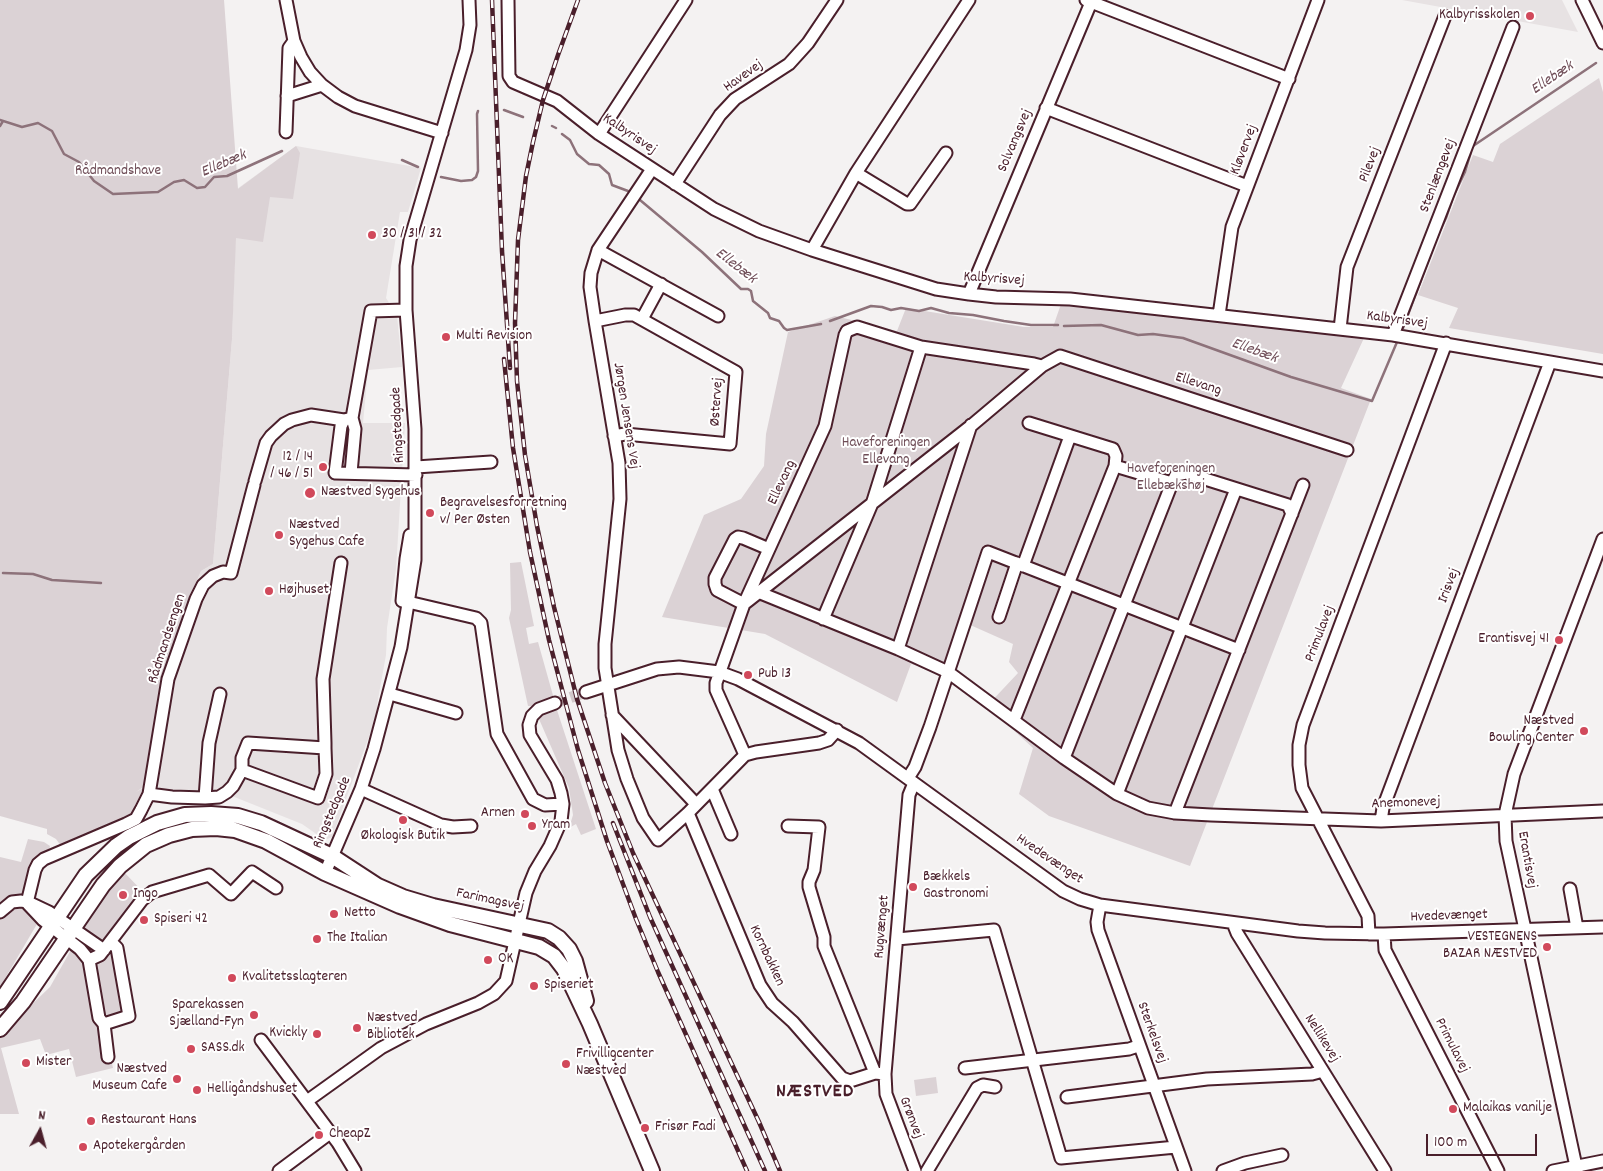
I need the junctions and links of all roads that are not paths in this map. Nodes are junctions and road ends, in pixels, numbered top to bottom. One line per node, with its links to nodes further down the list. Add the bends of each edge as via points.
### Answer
1 (286, 0): 12 (street)
2 (469, 0): 19 (street, Ringstedgade, via 466,50)
3 (508, 0): 20 (street, Kalbyrisvej, via 509,76 513,82 557,101)
4 (686, 0): 20 (street)
5 (837, 0): 24 (street, Havevej, via 808,42 788,64 735,99 720,114)
6 (969, 0): 23 (street)
7 (1318, 0): 14 (street, Kløvervej)
8 (1582, 0): 13 (street)
9 (1089, 1): 14 (street); 17 (street, Solvangsvej)
10 (1445, 16): 35 (street, Pilevej, via 1348,267)
11 (1513, 27): 36 (street, Stenlængevej)
12 (294, 41): 15 (street, via 310,72); 16 (street, via 289,48)
13 (1603, 44)
14 (1289, 79): 25 (street, Kløvervej)
15 (322, 85): 16 (street); 19 (street, via 355,106)
16 (288, 96): 18 (street)
17 (1046, 108): 25 (street); 29 (street, Solvangsvej)
18 (286, 132)
19 (442, 132): 30 (street, Ringstedgade, via 410,240)
20 (599, 134): 22 (street, Kalbyrisvej)
21 (946, 153): 23 (street, via 910,204)
22 (652, 169): 24 (street, Kalbyrisvej); 26 (street, Jørgen Jensens Vej)
23 (856, 172): 27 (street)
24 (675, 184): 27 (street, Kalbyrisvej, via 759,231)
25 (1247, 186): 31 (street, Kløvervej, via 1229,238)
26 (598, 250): 28 (street); 34 (street, Jørgen Jensens Vej, via 590,273)
27 (812, 250): 29 (street, Kalbyrisvej, via 936,289)
28 (661, 284): 32 (street); 33 (street)
29 (969, 294): 31 (street, Kalbyrisvej, via 1070,299)
30 (406, 310): 42 (street, via 371,311); 50 (street, Ringstedgade)
31 (1219, 315): 35 (street, Kalbyrisvej)
32 (718, 316)
33 (642, 319): 34 (street, Østervej, via 625,315); 45 (street, Østervej, via 736,372 730,444 625,434)
34 (595, 321): 45 (street, Jørgen Jensens Vej)
35 (1340, 329): 36 (street, Kalbyrisvej)
36 (1392, 335): 37 (street, Kalbyrisvej)
37 (1446, 343): 39 (street, Kalbyrisvej); 100 (street, Primulavej, via 1303,725 1299,745 1302,788)
38 (921, 348): 40 (street, Ellevang); 55 (street, Ellevang); 59 (street, Ellevang, via 857,327 847,331 825,426)
39 (1550, 362): 41 (street, Kalbyrisvej); 101 (street, Irisvej, via 1383,808)
40 (1042, 366): 44 (street, Ellevang); 47 (street, Ellevang, via 1060,356)
41 (1603, 371)
42 (348, 419): 51 (street, via 355,429); 51 (street, via 342,426 335,473); 91 (street, Rådmandsengen, via 311,415 292,420 266,443 231,573 213,576 203,586 168,679)
43 (1029, 423): 46 (street)
44 (972, 425): 55 (street, Ellevang); 70 (street)
45 (614, 436): 75 (street, Jørgen Jensens Vej, via 620,499 605,644)
46 (1070, 436): 49 (street, via 1113,449); 61 (street)
47 (1347, 450)
48 (490, 462): 50 (street)
49 (1115, 466): 52 (street); 62 (street)
50 (416, 471): 51 (street); 56 (street, Ringstedgade)
51 (351, 473)
52 (1172, 483): 54 (street, via 1176,475 1186,473); 66 (street)
53 (1303, 485): 57 (street)
54 (1236, 488): 57 (street, via 1288,505); 69 (street)
55 (873, 501): 63 (street, Ellevang); 68 (street, Ellevang)
56 (415, 506): 64 (street, Ringstedgade, via 415,560); 72 (street, via 406,559)
57 (1292, 514): 71 (street)
58 (1603, 538): 99 (street, Erantisvej, via 1514,774)
59 (769, 549): 65 (street, Ellevang); 65 (street, via 738,537 715,578 717,590)
60 (341, 563): 84 (street, Ringstedgade, via 323,678)
61 (1020, 565): 62 (street); 67 (street); 74 (street, Rugvænget, via 988,552)
62 (1068, 583): 66 (street); 82 (street)
63 (758, 592): 65 (street, Ellevang); 68 (street)
64 (408, 602): 72 (street, Ringstedgade); 94 (street, via 476,618 480,623 497,734 533,799 545,805)
65 (744, 604): 73 (street, Ellevang)
66 (1124, 606): 69 (street); 86 (street)
67 (999, 617)
68 (823, 619): 70 (street)
69 (1182, 628): 71 (street); 92 (street)
70 (898, 649): 74 (street)
71 (1239, 650): 98 (street)
72 (395, 670): 78 (street, Ringstedgade)
73 (719, 672): 75 (street, Hvedevænget, via 680,667 657,669); 83 (street, Hvedevænget); 85 (street, Ellevang, via 716,690)
74 (948, 672): 82 (street, Anemonevej); 88 (street, Rugvænget)
75 (608, 685): 76 (street, Hvedevænget); 81 (street, Jørgen Jensens Vej)
76 (586, 692)
77 (220, 694): 93 (street, via 209,743)
78 (390, 694): 80 (street); 90 (street, Ringstedgade)
79 (555, 703): 94 (street, via 540,709 532,716 529,725 530,734 556,780)
80 (456, 713)
81 (612, 715): 95 (street); 97 (street, Jørgen Jensens Vej, via 627,779 643,818 658,840)
82 (1014, 720): 86 (street, Anemonevej)
83 (836, 730): 85 (street, via 828,740 819,743); 88 (street, Hvedevænget)
84 (325, 748): 87 (street, via 248,743 242,758); 87 (street, Ringstedgade, via 326,774 318,798)
85 (745, 755): 89 (street)
86 (1064, 758): 92 (street, Anemonevej)
87 (242, 770): 93 (street, via 228,792)
88 (911, 781): 110 (street, Hvedevænget, via 1063,891); 121 (street, Rugvænget)
89 (712, 788): 95 (street); 104 (street)
90 (361, 789): 102 (street, via 441,825); 105 (street, Ringstedgade)
91 (149, 794): 93 (street); 109 (street, Rådmandsengen, via 136,819 44,859 35,870)
92 (1117, 794): 98 (street, Anemonevej, via 1148,808)
93 (205, 798)
94 (563, 804): 114 (street, via 561,821 526,893)
95 (696, 804): 97 (street)
96 (1603, 811): 99 (street, Anemonevej)
97 (688, 813): 136 (street, Kornbakken, via 760,986 772,1003 842,1078 850,1081)
98 (1175, 813): 100 (street, Anemonevej)
99 (1505, 815): 101 (street, Anemonevej); 118 (street, Erantisvej, via 1506,841)
100 (1317, 819): 101 (street, Anemonevej); 119 (street, Primulavej, via 1368,916)
101 (1381, 821)
102 (471, 826)
103 (788, 826): 136 (street, via 819,827 809,887 824,946)
104 (731, 834)
105 (332, 856): 106 (street, Ringstedgade); 114 (main road, Farimagsvej, via 378,886 403,897); 116 (main road, Farimagsvej, via 261,823 238,816 185,816 157,823 116,846 86,875)
106 (325, 873): 112 (main road, Farimagsvej); 116 (main road, Farimagsvej, via 252,835 216,828 192,829 146,845 120,866)
107 (276, 888): 123 (street, via 252,872 231,894 209,875 152,892 142,900)
108 (1570, 890): 117 (street)
109 (28, 903): 111 (street, via 12,902); 116 (street, via 49,912)
110 (1100, 905): 113 (street, Hvedevænget); 131 (street, Sterkelsvej, via 1098,930)
111 (0, 912)
112 (425, 914): 114 (main road, via 501,931); 122 (main road, Farimagsvej)
113 (1232, 923): 119 (street, Hvedevænget, via 1298,931); 135 (street, Nellikevej)
114 (519, 924): 122 (street); 125 (main road, Farimagsvej, via 548,931 559,938 575,961)
115 (1603, 927): 117 (street, Hvedevænget)
116 (61, 928): 123 (street); 124 (street); 126 (main road); 129 (main road, via 23,1002)
117 (1577, 928): 118 (street, Hvedevænget)
118 (1524, 929): 120 (street, Hvedevænget); 145 (street, Erantisvej)
119 (1369, 934): 120 (street, Hvedevænget)
120 (1384, 934): 154 (street, Primulavej, via 1385,950)
121 (897, 939): 133 (street, via 994,930); 136 (street, Rugvænget)
122 (515, 941): 125 (main road, via 533,936 551,944 564,956); 128 (main road, Farimagsvej, via 539,947 554,956 564,969); 140 (street, via 506,981 494,994 381,1048)
123 (107, 946): 124 (street, via 100,955); 127 (street, via 117,948 129,1016)
124 (89, 960): 127 (street, via 99,1018)
125 (582, 984): 128 (main road, Farimagsvej)
126 (0, 1002)
127 (104, 1024): 132 (street)
128 (590, 1024): 148 (main road, Farimagsvej)
129 (0, 1029)
130 (261, 1040): 140 (street)
131 (1138, 1046): 133 (street); 137 (street, Sterkelsvej)
132 (108, 1057)
133 (1033, 1061): 134 (street); 142 (street, via 1061,1158)
134 (965, 1068)
135 (1323, 1071): 137 (street); 153 (street, Nellikevej)
136 (880, 1074): 149 (street, Grønvej)
137 (1154, 1085): 139 (street); 142 (street, Sterkelsvej)
138 (995, 1087): 150 (street, via 983,1085 977,1088)
139 (1066, 1097)
140 (306, 1101): 141 (street)
141 (330, 1133): 146 (street); 147 (street)
142 (1176, 1147): 151 (street, Sterkelsvej)
143 (1282, 1155): 152 (street)
144 (1603, 1162): 145 (street)
145 (1576, 1169): 155 (street)
146 (279, 1171)
147 (355, 1171)
148 (652, 1171)
149 (915, 1171)
150 (926, 1171)
151 (1184, 1171)
152 (1224, 1171)
153 (1385, 1171)
154 (1498, 1171)
155 (1552, 1171)

